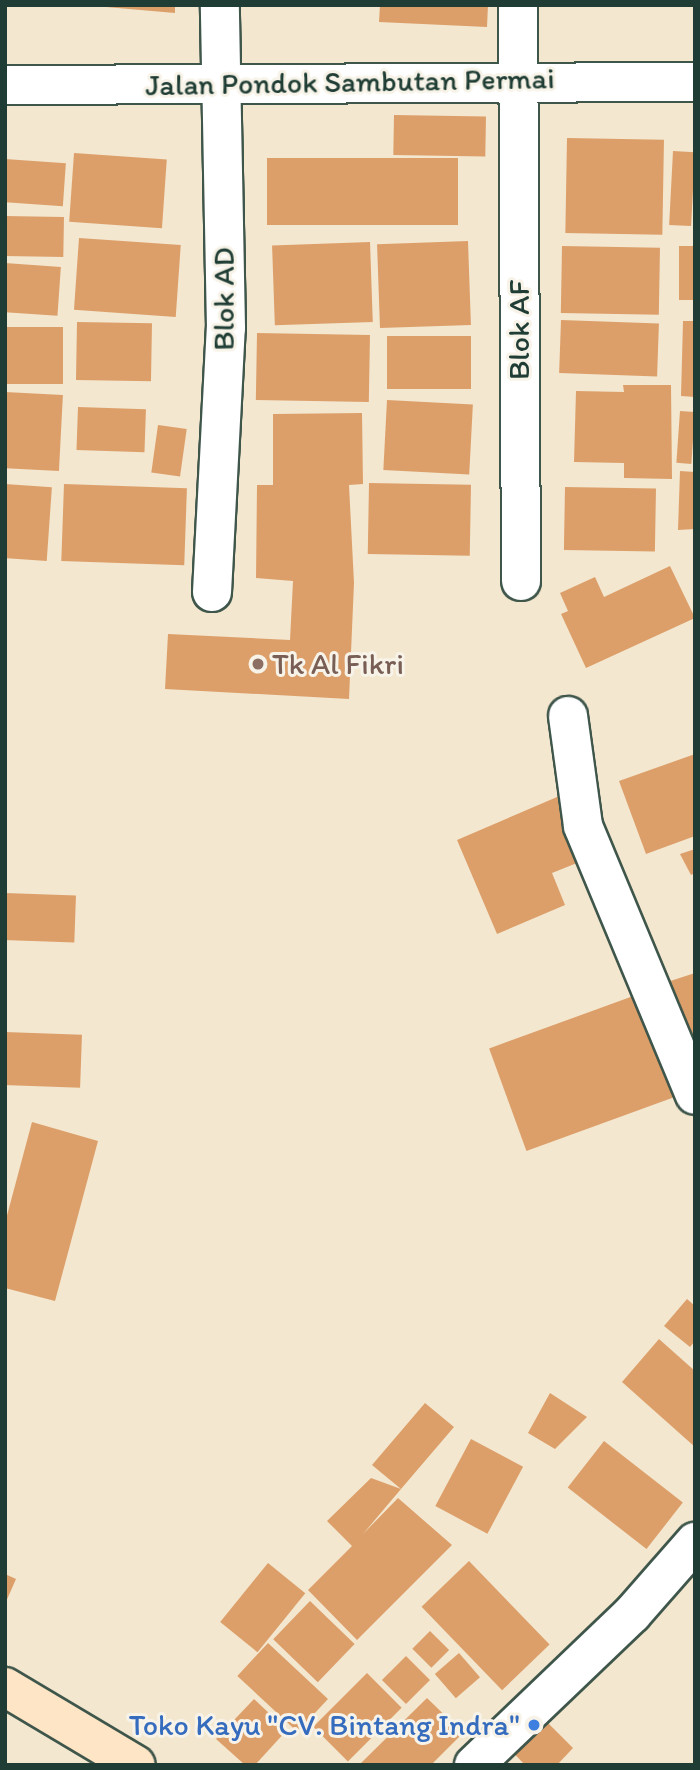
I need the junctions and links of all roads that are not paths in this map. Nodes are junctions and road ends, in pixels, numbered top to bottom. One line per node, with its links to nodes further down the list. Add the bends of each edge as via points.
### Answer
1 (220, 5): 5 (street, Blok AD)
2 (518, 5): 3 (street, Blok AF)
3 (517, 79): 4 (street, Jalan Pondok Sambutan Permai); 5 (street, Jalan Pondok Sambutan Permai); 7 (street, Blok AF)
4 (695, 82)
5 (219, 83): 6 (street, Jalan Pondok Sambutan Permai); 8 (street, Blok AD, via 226,328)
6 (5, 85)
7 (521, 581)
8 (212, 592)
9 (568, 716): 10 (street, via 583,826)
10 (695, 1095)
11 (695, 1542): 14 (street, via 632,1614)
12 (5, 1687): 13 (main road)
13 (136, 1765)
14 (474, 1765)

